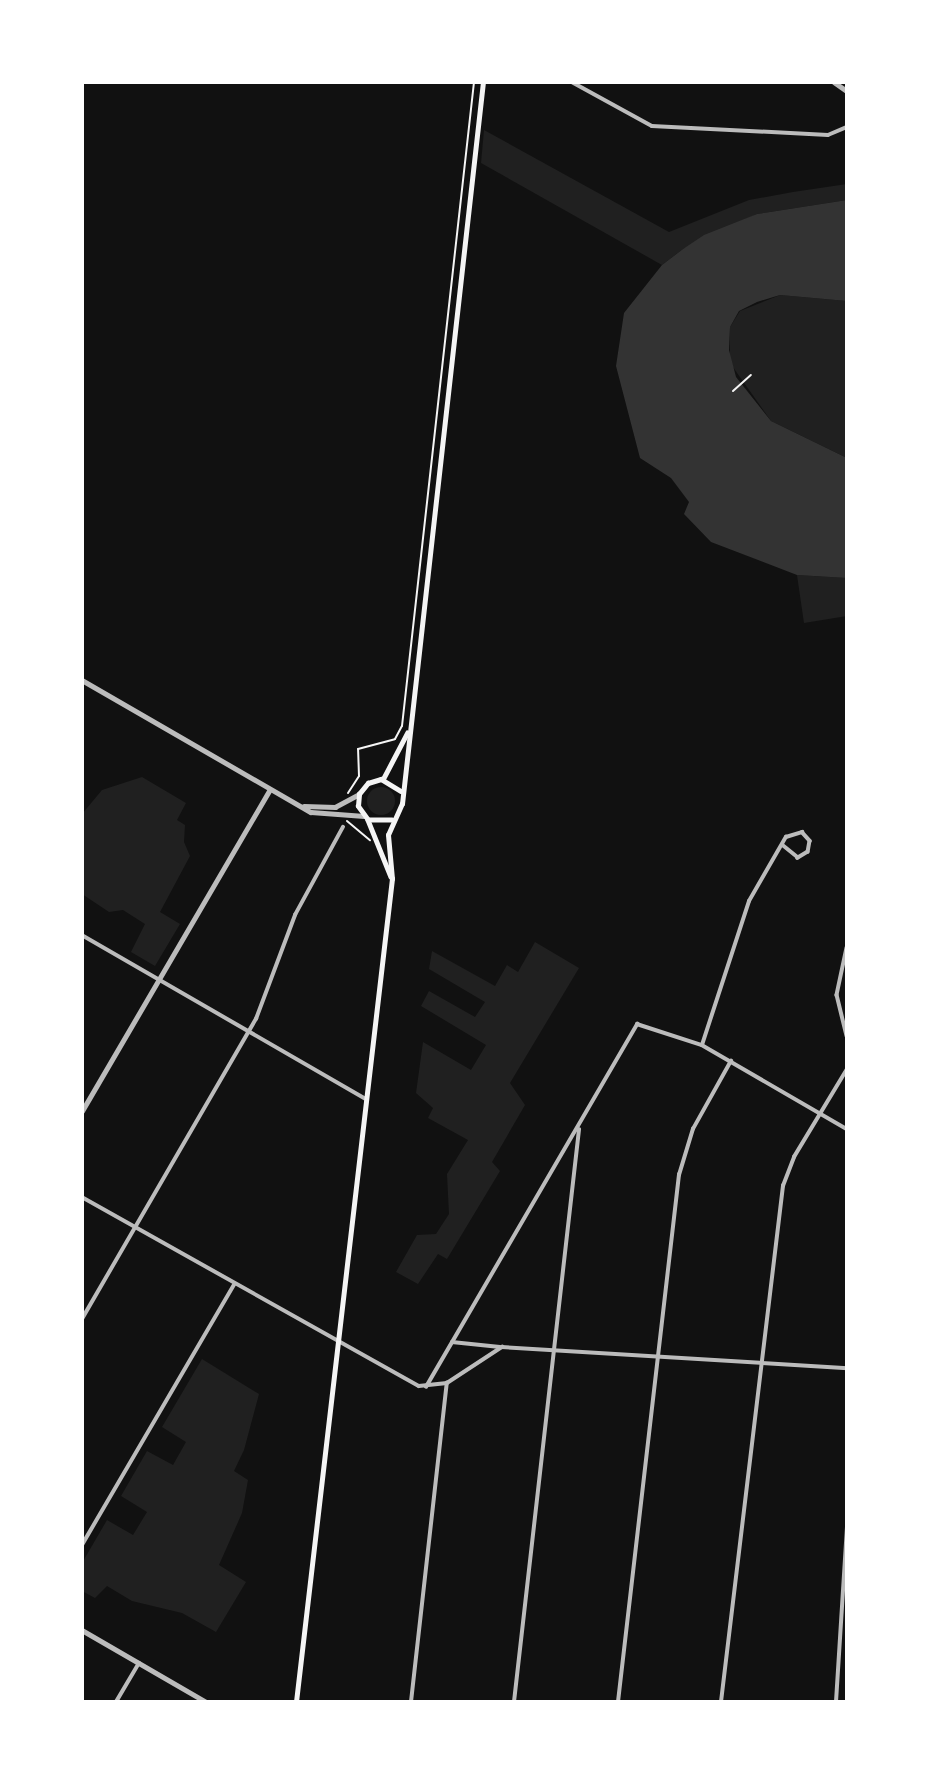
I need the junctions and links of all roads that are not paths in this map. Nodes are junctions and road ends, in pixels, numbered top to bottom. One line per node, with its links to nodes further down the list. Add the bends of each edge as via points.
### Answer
1 (483, 82): 7 (main road)
2 (572, 82): 5 (street, via 652,127 828,135)
3 (834, 82): 4 (street)
4 (847, 91)
5 (847, 127)
6 (83, 682): 9 (street)
7 (409, 728): 8 (main road); 10 (main road)
8 (383, 779): 10 (main road); 11 (main road, via 368,783)
9 (269, 790): 12 (street); 20 (street)
10 (401, 792): 14 (main road, via 400,810)
11 (359, 794): 12 (street, via 325,809); 13 (main road)
12 (294, 804): 13 (street, via 311,812)
13 (366, 818): 14 (main road); 17 (main road)
14 (393, 820): 17 (main road, via 388,835)
15 (343, 827): 21 (street, via 304,896 272,987)
16 (783, 846): 16 (street, via 798,858 808,852 810,841 796,831 786,837); 23 (street, via 746,907)
17 (392, 879): 26 (main road)
18 (82, 934): 20 (street)
19 (847, 947): 22 (street, via 836,995)
20 (159, 979): 21 (street); 27 (street)
21 (249, 1031): 26 (street); 32 (street)
22 (847, 1036)
23 (702, 1045): 24 (street); 29 (street, via 637,1024)
24 (731, 1061): 28 (street); 39 (street, via 693,1129 681,1168)
25 (847, 1069): 28 (street)
26 (366, 1099): 36 (main road)
27 (82, 1111)
28 (820, 1114): 30 (street); 40 (street, via 783,1186)
29 (579, 1129): 35 (street); 38 (street)
30 (847, 1129)
31 (82, 1196): 32 (street)
32 (135, 1227): 33 (street); 34 (street)
33 (234, 1285): 36 (street); 45 (street)
34 (82, 1319)
35 (452, 1342): 37 (street); 43 (street)
36 (338, 1343): 43 (street); 50 (main road)
37 (502, 1347): 38 (street); 42 (street)
38 (555, 1350): 39 (street); 52 (street)
39 (659, 1357): 40 (street); 53 (street)
40 (760, 1363): 41 (street); 54 (street)
41 (847, 1368)
42 (447, 1383): 43 (street); 51 (street)
43 (426, 1387)
44 (847, 1526): 55 (street)
45 (82, 1545)
46 (82, 1630): 47 (street)
47 (139, 1663): 48 (street); 49 (street)
48 (116, 1702)
49 (206, 1702)
50 (296, 1702)
51 (411, 1702)
52 (514, 1702)
53 (618, 1702)
54 (721, 1702)
55 (836, 1702)

